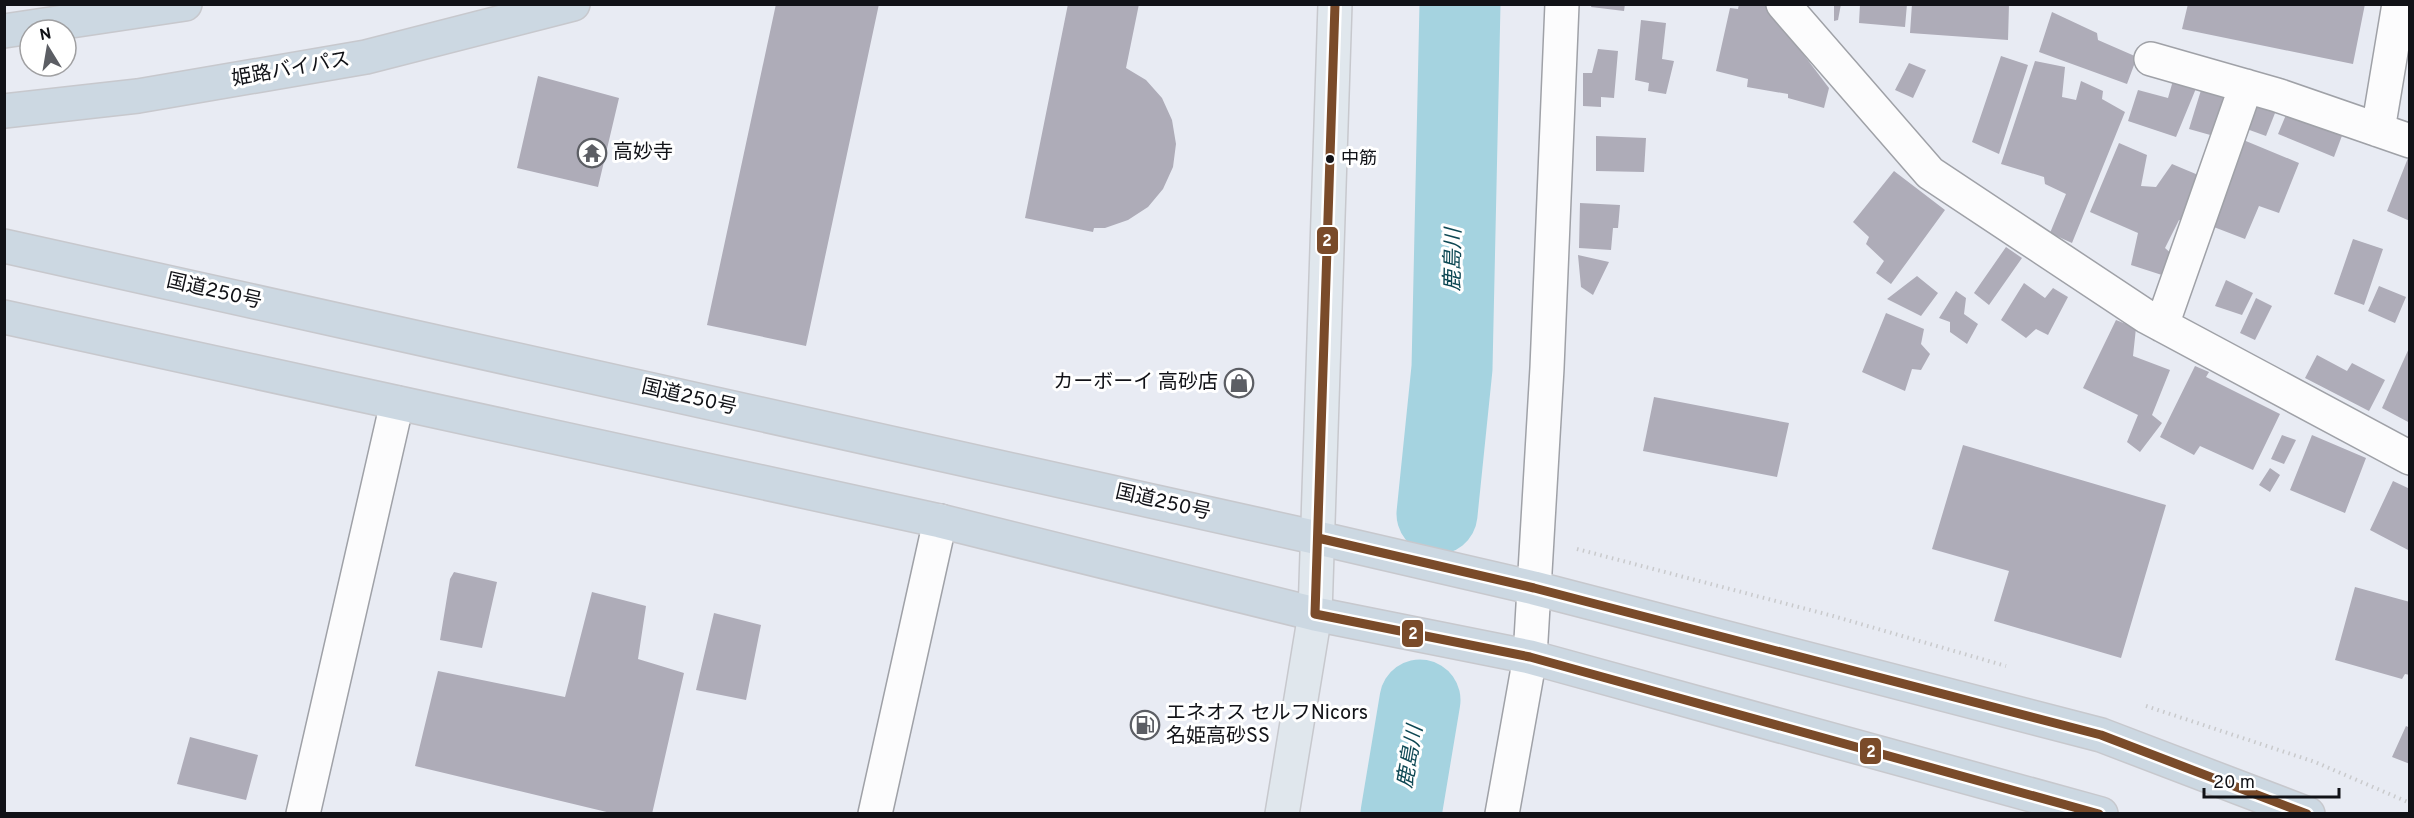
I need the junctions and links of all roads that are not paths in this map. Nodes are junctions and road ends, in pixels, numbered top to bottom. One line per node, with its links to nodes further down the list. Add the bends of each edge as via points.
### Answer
1 (185, 4): 7 (highway)
2 (573, 4): 10 (highway, 姫路バイパス, via 366,57 138,96)
3 (1335, 4): 19 (main road)
4 (1562, 4): 20 (street)
5 (1783, 4): 15 (street, via 1930,173)
6 (2399, 4): 11 (street)
7 (4, 31)
8 (2151, 59): 9 (street)
9 (2246, 86): 11 (street); 15 (street)
10 (4, 111)
11 (2378, 130): 12 (street)
12 (2409, 141)
13 (4, 246): 19 (highway, 国道250号)
14 (4, 317): 16 (highway)
15 (2162, 325): 17 (street)
16 (397, 403): 18 (highway); 24 (street)
17 (2409, 458)
18 (940, 521): 21 (highway); 25 (street)
19 (1318, 538): 20 (highway, 国道250号); 21 (main road)
20 (1534, 588): 22 (street); 28 (highway, 国道250号, via 2101,735)
21 (1315, 614): 22 (highway); 26 (main road)
22 (1530, 657): 23 (highway); 27 (street)
23 (2085, 811)
24 (303, 813)
25 (875, 813)
26 (1282, 813)
27 (1502, 813)
28 (2307, 813)

